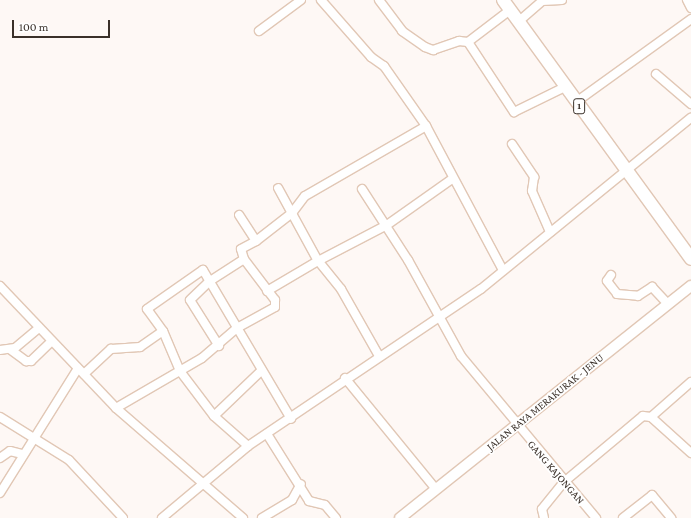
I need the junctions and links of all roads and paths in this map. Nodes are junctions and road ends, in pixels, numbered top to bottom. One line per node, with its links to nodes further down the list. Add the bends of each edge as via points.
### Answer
1 (301, 0): 11 (street)
2 (321, 0): 18 (street, via 358,43 384,66)
3 (379, 0): 12 (street, via 402,31 425,47 433,50 458,40)
4 (502, 0): 8 (highway, 1)
5 (562, 0): 10 (street, via 539,3)
6 (687, 0): 7 (street)
7 (691, 8)
8 (510, 10): 10 (highway, 1); 12 (street)
9 (691, 19): 15 (street)
10 (518, 22): 14 (highway, 1)
11 (259, 31)
12 (468, 42): 14 (street, via 516,113)
13 (656, 74): 16 (street)
14 (564, 86): 15 (highway, 1)
15 (576, 102): 20 (highway, 1)
16 (691, 104)
17 (691, 118): 20 (street)
18 (426, 126): 21 (street); 24 (street, via 305,196)
19 (512, 144): 27 (street, via 534,177 532,190)
20 (627, 172): 27 (street); 30 (highway, 1)
21 (452, 179): 26 (street); 32 (street)
22 (278, 188): 24 (street)
23 (362, 190): 26 (street, GANG KAJONGAN)
24 (292, 213): 28 (street); 31 (street)
25 (239, 216): 28 (street)
26 (387, 225): 31 (street); 39 (street, GANG KAJONGAN)
27 (550, 232): 32 (street)
28 (256, 241): 29 (street, via 241,249)
29 (244, 258): 34 (street); 37 (street)
30 (691, 260)
31 (318, 261): 37 (street); 47 (street, via 341,289)
32 (503, 270): 39 (street)
33 (611, 275): 38 (street, via 607,281 617,294 638,296 652,287)
34 (210, 281): 40 (street); 42 (street, via 205,272 201,271 148,307); 44 (street, via 190,302)
35 (0, 286): 41 (street)
36 (691, 286): 38 (main road, JALAN RAYA MERAKURAK - JENU)
37 (267, 291): 40 (street, via 275,300 275,307)
38 (668, 304): 59 (main road, JALAN RAYA MERAKURAK - JENU)
39 (440, 318): 47 (street); 59 (street, GANG KAJONGAN, via 461,356)
40 (237, 328): 44 (street); 50 (street)
41 (38, 329): 43 (street); 46 (street)
42 (162, 331): 49 (street); 51 (street, via 136,348 111,349)
43 (51, 342): 46 (street, via 31,361); 48 (street)
44 (219, 346): 49 (street)
45 (0, 350): 46 (street)
46 (11, 350)
47 (379, 356): 52 (street)
48 (78, 368): 51 (street); 61 (street)
49 (180, 370): 54 (street); 55 (street)
50 (262, 370): 55 (street); 58 (street)
51 (84, 374): 54 (street)
52 (345, 378): 58 (street); 69 (street)
53 (691, 382): 56 (street)
54 (116, 408): 68 (street)
55 (214, 416): 62 (street)
56 (651, 416): 63 (street); 66 (street, via 643,416)
57 (0, 417): 61 (street)
58 (291, 419): 60 (street)
59 (516, 425): 66 (street, GANG KAJONGAN); 69 (main road, JALAN RAYA MERAKURAK - JENU)
60 (267, 434): 62 (street); 67 (street)
61 (33, 435): 64 (street); 71 (street, via 80,469)
62 (248, 446): 68 (street)
63 (691, 453)
64 (22, 454): 65 (street, via 10,451); 70 (street)
65 (0, 458)
66 (564, 482): 77 (street, via 542,509); 78 (street, GANG KAJONGAN)
67 (300, 484): 74 (street, via 292,500); 75 (street, via 309,502 325,505)
68 (202, 485): 72 (street); 73 (street)
69 (436, 489): 76 (main road, JALAN RAYA MERAKURAK - JENU)
70 (0, 493)
71 (123, 518)
72 (162, 518)
73 (242, 518)
74 (262, 518)
75 (336, 518)
76 (400, 518)
77 (544, 518)
78 (596, 518)
79 (622, 518): 80 (street, via 652,495)
80 (671, 518)

